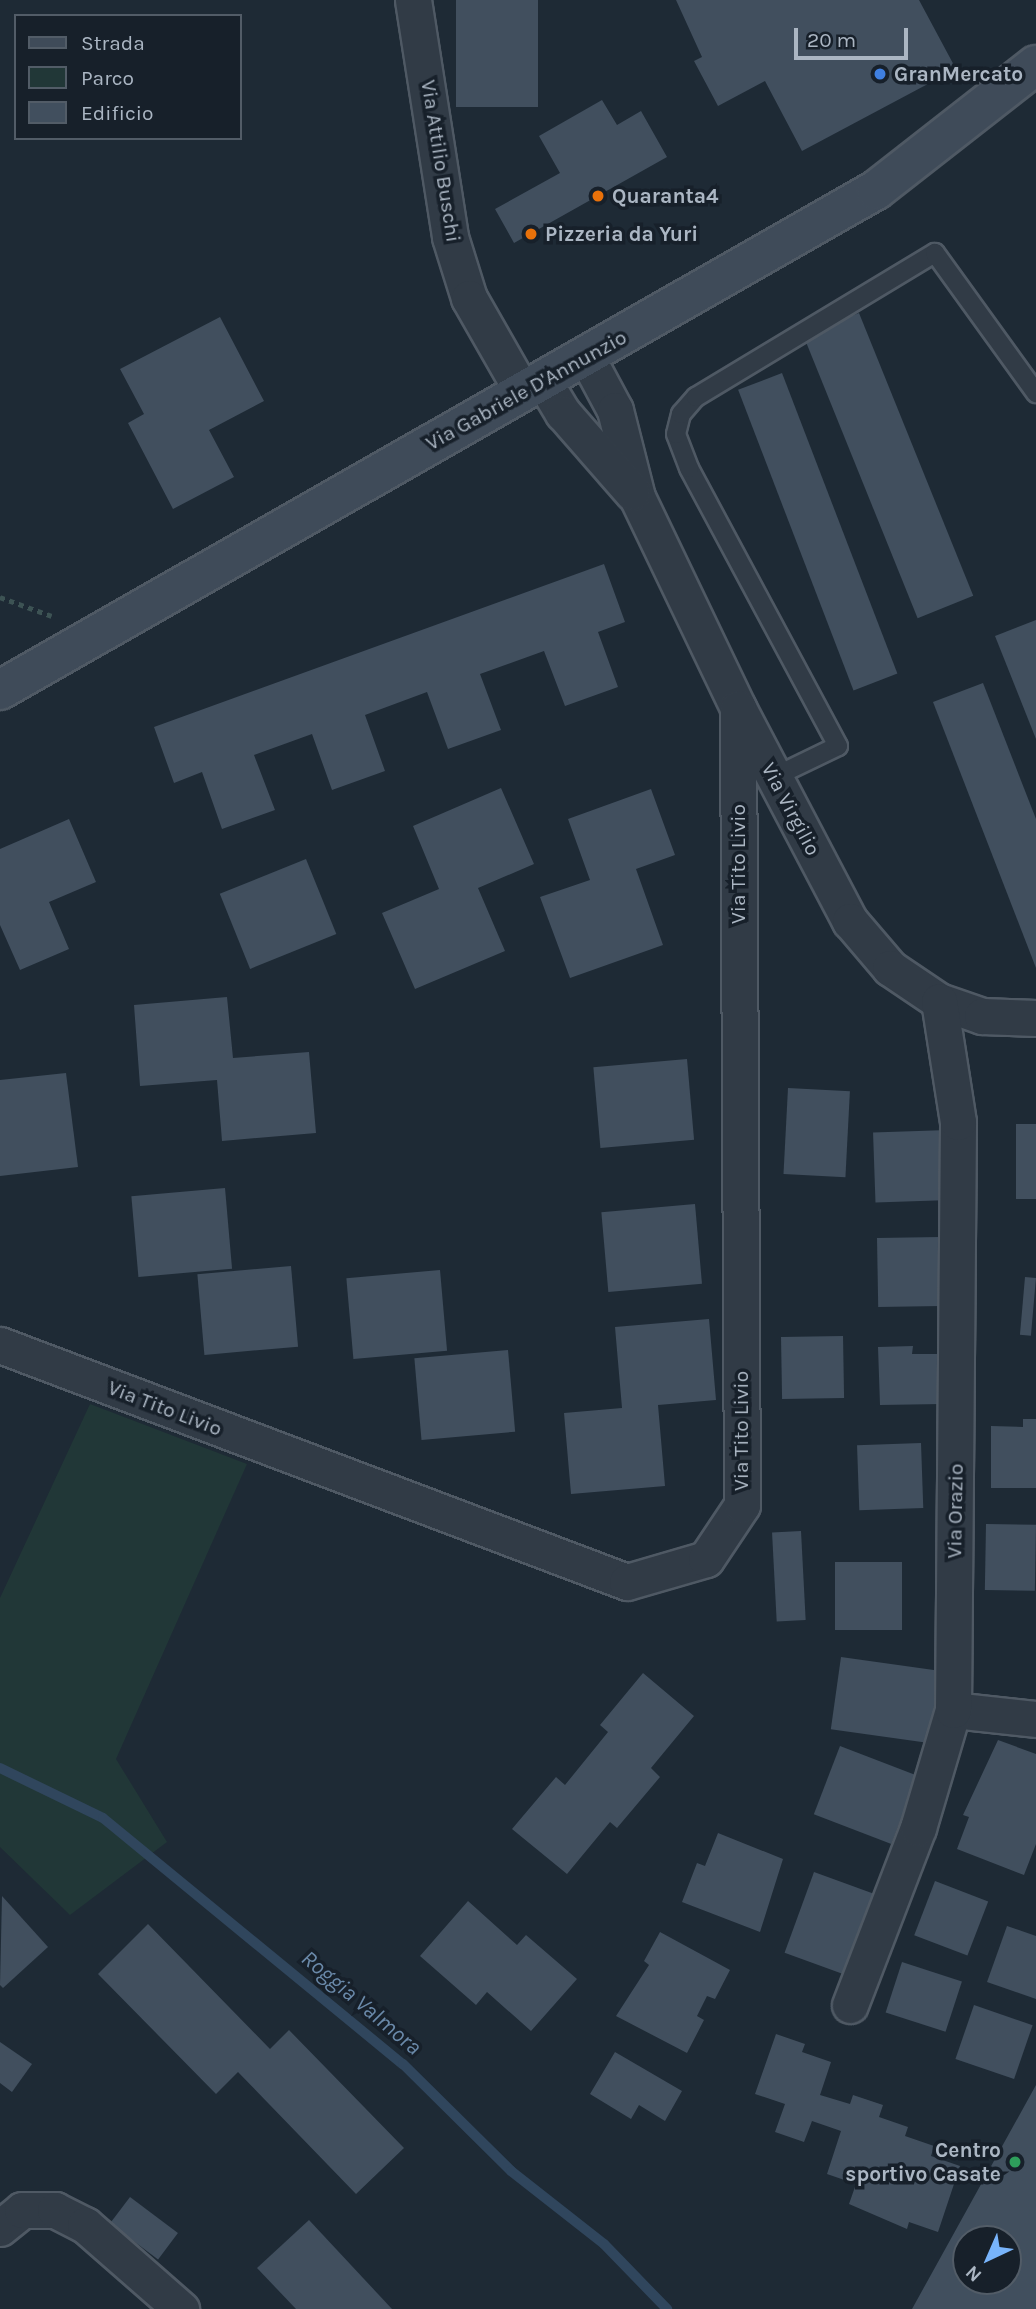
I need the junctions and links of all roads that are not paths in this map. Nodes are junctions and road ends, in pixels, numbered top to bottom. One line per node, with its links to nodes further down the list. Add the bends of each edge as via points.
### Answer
1 (413, 0): 4 (street, Via Attilio Buschi, via 450,237 469,298)
2 (1036, 65): 3 (main road, Via Gabriele D'Annunzio, via 876,190)
3 (586, 356): 4 (main road, Via Gabriele D'Annunzio); 6 (street, Via Virgilio, via 615,410)
4 (533, 385): 6 (street, Via Virgilio, via 564,413); 7 (main road, Via Gabriele D'Annunzio)
5 (1036, 393): 9 (lane, via 935,253 696,397 681,414 676,434 689,468 838,746)
6 (637, 498): 8 (street, Via Virgilio)
7 (0, 690)
8 (738, 708): 9 (street, Via Virgilio); 12 (street, Via Tito Livio, via 742,1504 706,1559 627,1582)
9 (774, 776): 10 (street, Via Virgilio, via 850,921 890,968)
10 (939, 1001): 11 (street, Via Virgilio, via 982,1016); 13 (street, Via Orazio, via 958,1122)
11 (1036, 1018)
12 (0, 1345)
13 (953, 1710): 14 (street); 15 (street, Via Orazio, via 918,1828)
14 (1036, 1719)
15 (850, 2005)
16 (0, 2228): 17 (street, via 22,2210 55,2210 85,2225)
17 (181, 2309)

